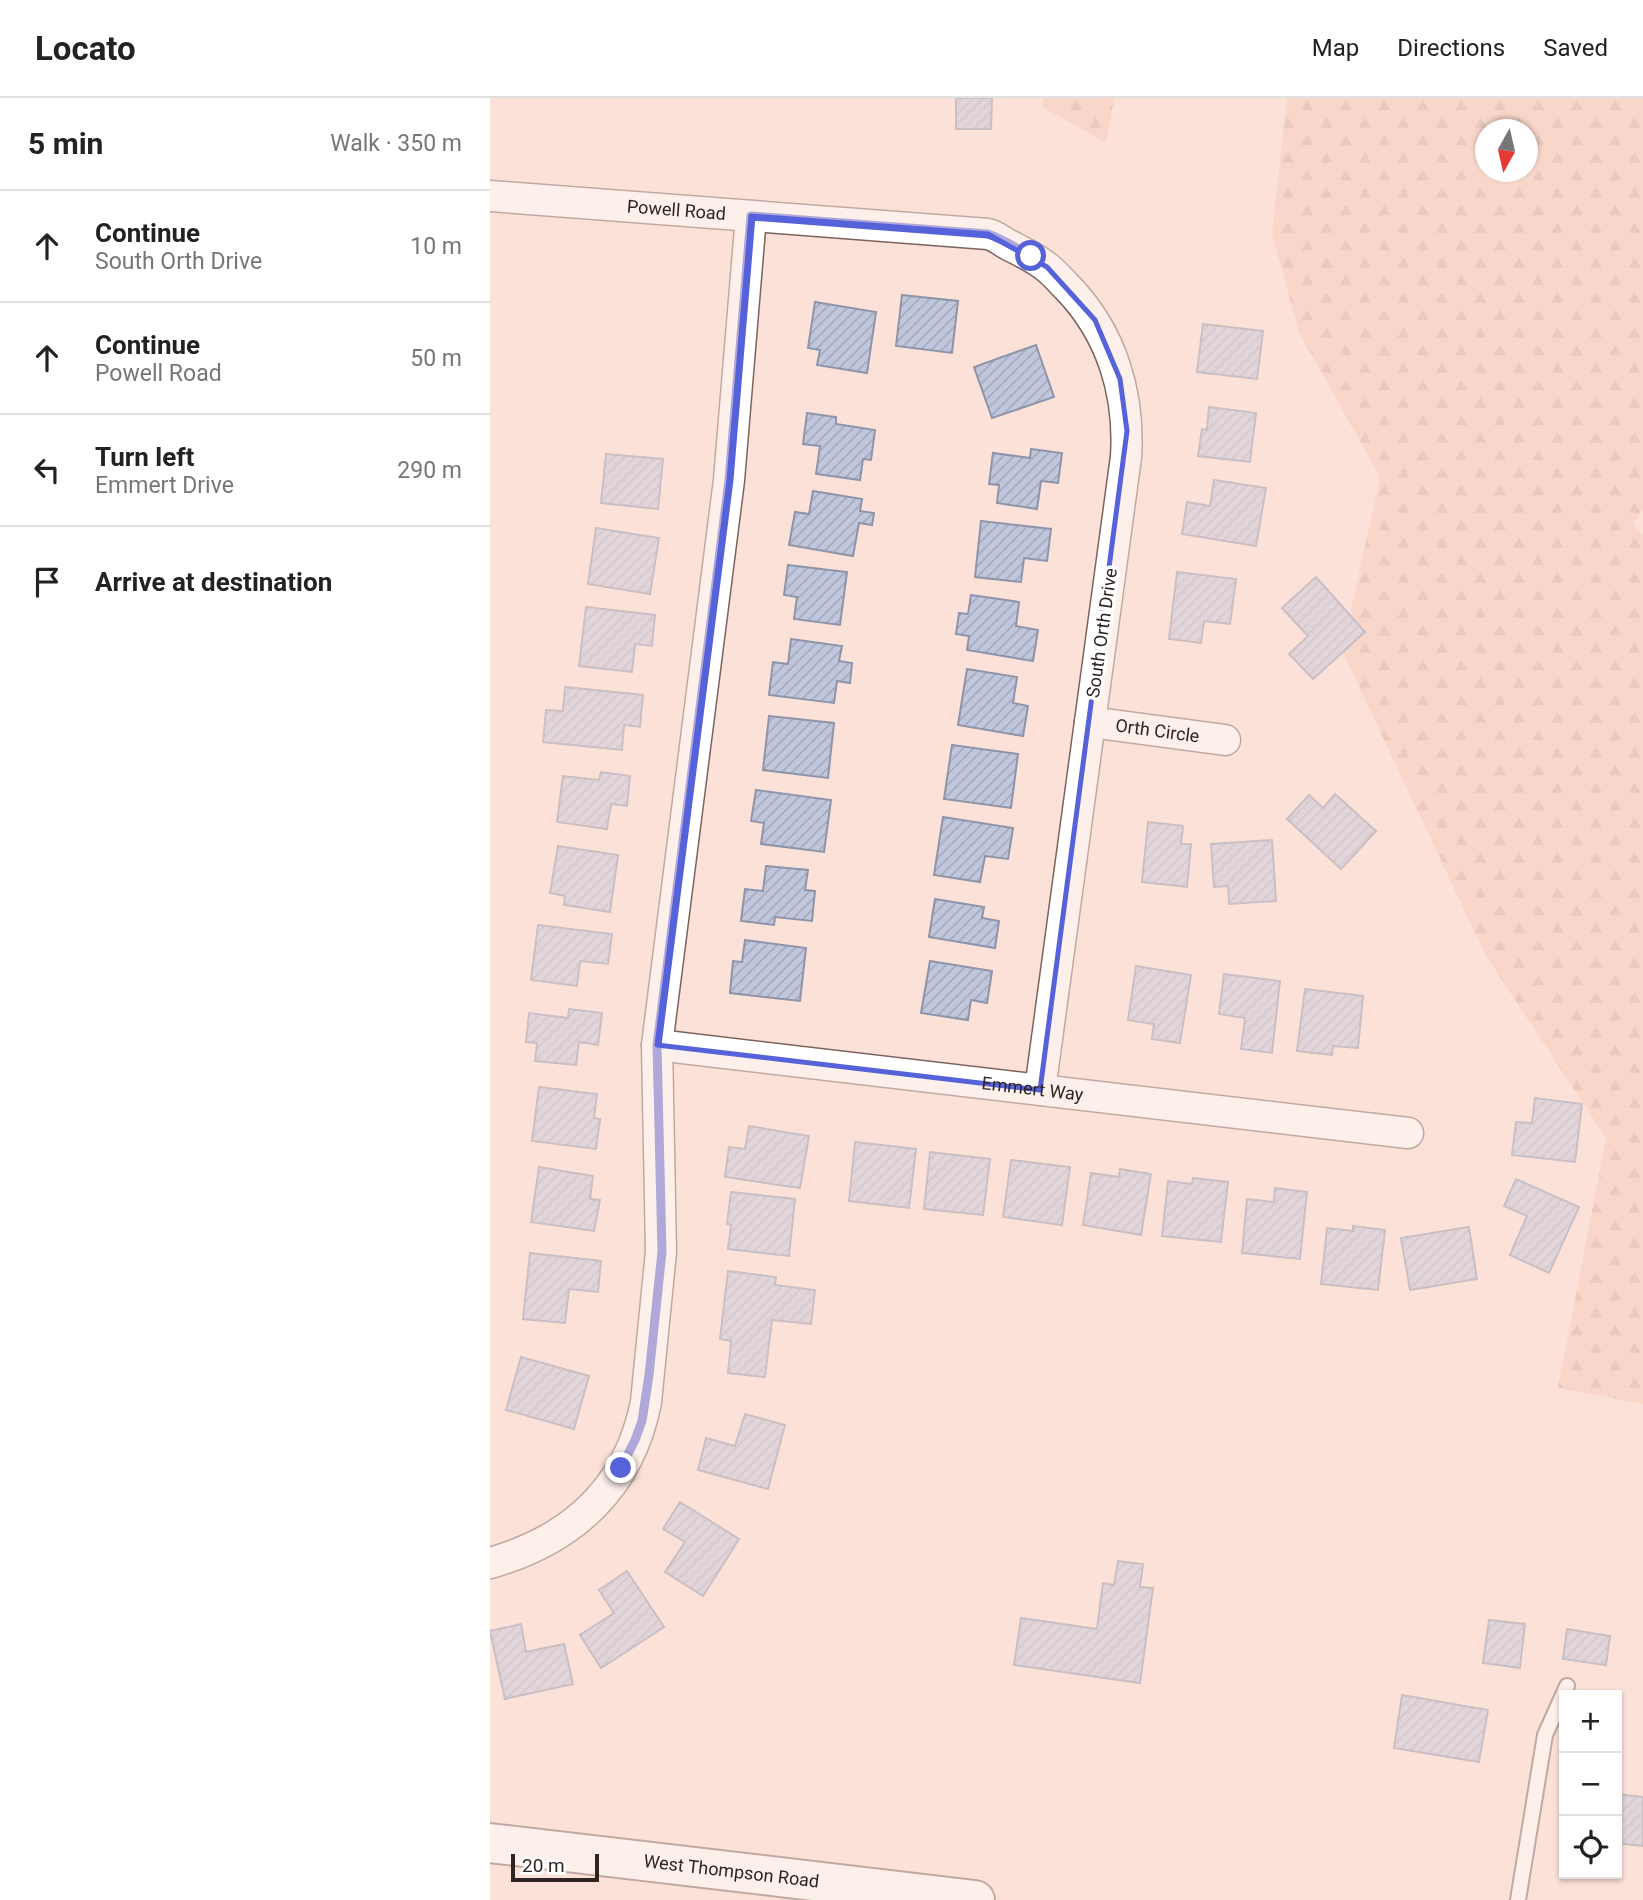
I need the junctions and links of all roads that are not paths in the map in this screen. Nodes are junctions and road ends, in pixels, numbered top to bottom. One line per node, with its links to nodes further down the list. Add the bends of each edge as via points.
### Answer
1 (490, 196): 2 (street, Powell Road)
2 (751, 216): 3 (street, Powell Road); 6 (street, via 729,480)
3 (988, 234): 4 (street, South Orth Drive, via 1047,267 1079,298 1110,349 1122,391 1126,457)
4 (1090, 722): 5 (street, Orth Circle); 7 (street, South Orth Drive)
5 (1225, 740)
6 (657, 1045): 7 (street, Emmert Way); 9 (street, via 662,1252 642,1421 624,1464 587,1512 551,1540)
7 (1040, 1090): 8 (street, Emmert Way)
8 (1408, 1133)
9 (490, 1563)
10 (1567, 1686): 13 (lane, via 1545,1735)
11 (490, 1843): 12 (main road, West Thompson Road)
12 (955, 1899)
13 (1518, 1900)

